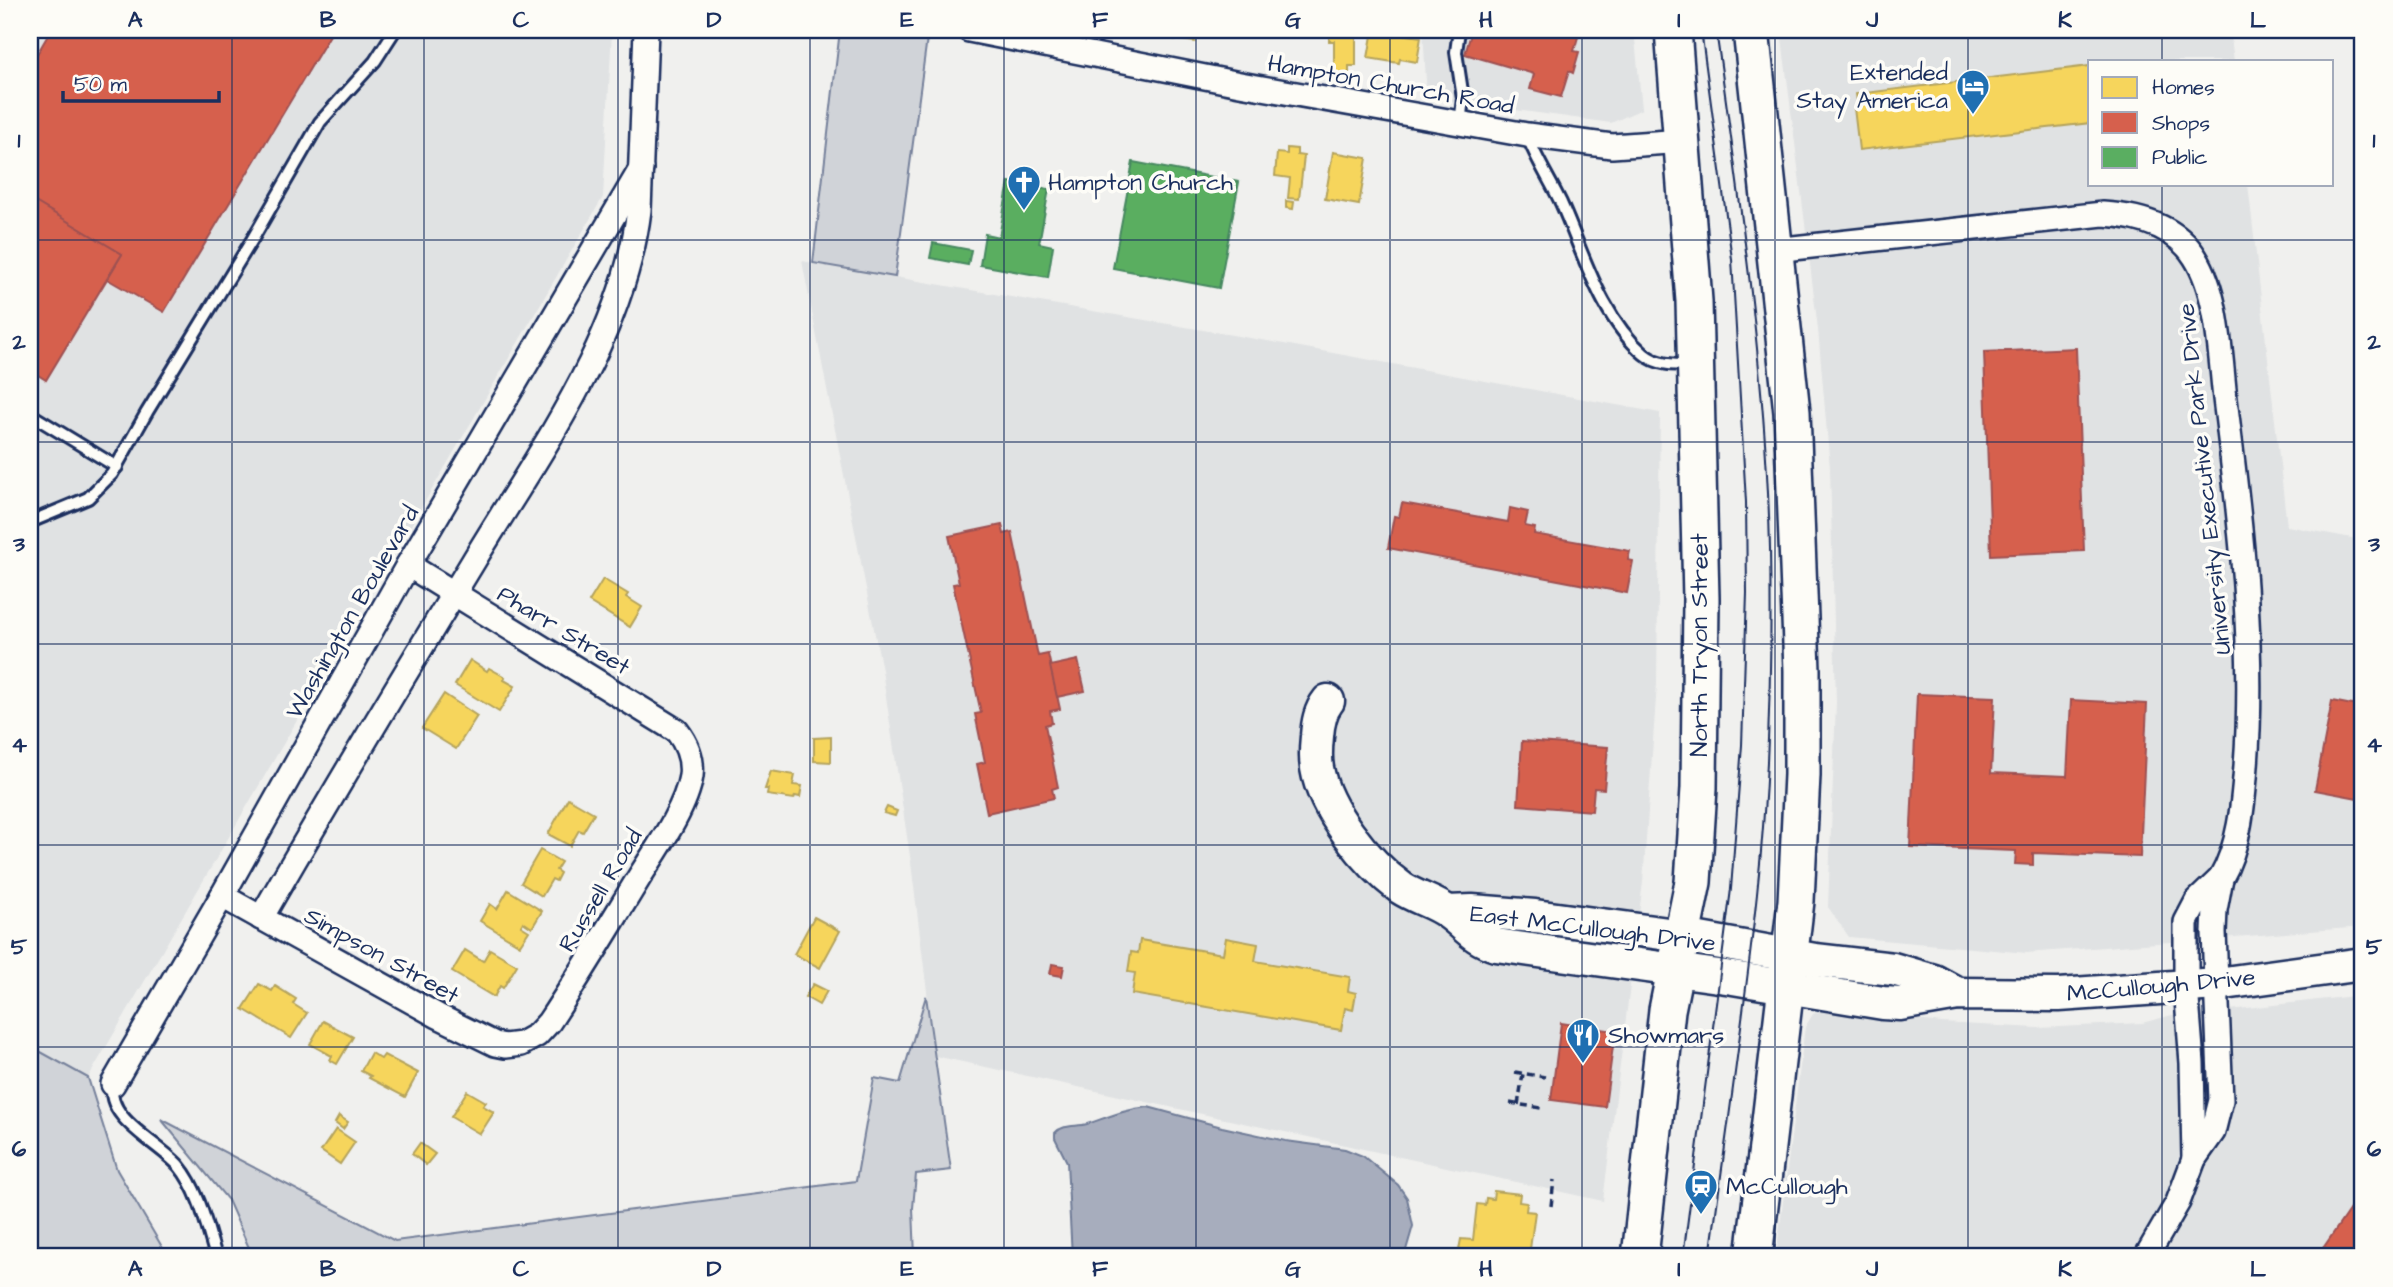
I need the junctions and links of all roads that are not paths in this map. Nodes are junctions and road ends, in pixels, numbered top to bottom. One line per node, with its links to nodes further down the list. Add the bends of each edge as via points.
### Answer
1 (395, 30): 14 (lane, via 367,71 320,122)
2 (646, 30): 10 (street, Washington Boulevard)
3 (968, 30): 7 (street, Hampton Church Road)
4 (1459, 30): 7 (lane)
5 (1673, 30): 9 (main road, North Tryon Street)
6 (1751, 30): 11 (main road)
7 (1460, 124): 8 (street, Hampton Church Road)
8 (1527, 135): 9 (street, Hampton Church Road, via 1612,146); 12 (lane, via 1618,325 1653,360)
9 (1683, 141): 12 (main road, North Tryon Street)
10 (641, 169): 16 (street, Washington Boulevard); 17 (street, Washington Boulevard, via 632,254 595,355)
11 (1776, 250): 20 (street, University Executive Park Drive, via 2103,214 2137,218 2165,228 2194,256 2208,283 2216,332 2249,640 2244,791 2234,848); 28 (main road, via 1792,412 1802,670 1796,901)
12 (1695, 365): 24 (main road, North Tryon Street, via 1701,598 1699,788 1693,882)
13 (30, 414): 14 (lane)
14 (117, 467): 15 (lane, via 88,498)
15 (30, 523)
16 (408, 565): 17 (street, Pharr Street); 21 (street, Washington Boulevard)
17 (453, 594): 19 (street, Pharr Street, via 671,725); 23 (street, Washington Boulevard)
18 (1328, 701): 22 (street, East McCullough Drive, via 1320,717 1315,754 1322,785 1342,823 1378,869 1402,888)
19 (686, 746): 31 (street, Russell Road, via 691,761 689,782 657,849 549,1022)
20 (2221, 878): 30 (street, University Executive Park Drive); 30 (street, University Executive Park Drive, via 2188,915 2185,953)
21 (222, 897): 23 (street, Simpson Street); 32 (street, Washington Boulevard)
22 (1448, 912): 24 (street, East McCullough Drive, via 1505,913); 27 (street, East McCullough Drive, via 1469,932 1496,945)
23 (261, 918): 31 (street, Simpson Street, via 465,1030 495,1044)
24 (1683, 936): 25 (street, East McCullough Drive); 27 (main road, North Tryon Street)
25 (1738, 946): 28 (street, McCullough Drive)
26 (2363, 964): 30 (street, McCullough Drive)
27 (1675, 971): 29 (street, East McCullough Drive); 35 (main road, North Tryon Street)
28 (1787, 971): 29 (street, McCullough Drive); 30 (street, McCullough Drive, via 1894,969 1958,993 2059,995); 36 (main road)
29 (1733, 978)
30 (2201, 986): 33 (street, University Executive Park Drive, via 2192,1063); 33 (street, University Executive Park Drive, via 2221,1100 2213,1132)
31 (521, 1044)
32 (113, 1084): 34 (lane, via 111,1095 119,1111 186,1177)
33 (2194, 1158): 37 (street, University Executive Park Drive, via 2178,1202)
34 (216, 1257)
35 (1640, 1257)
36 (1754, 1257)
37 (2146, 1257)

